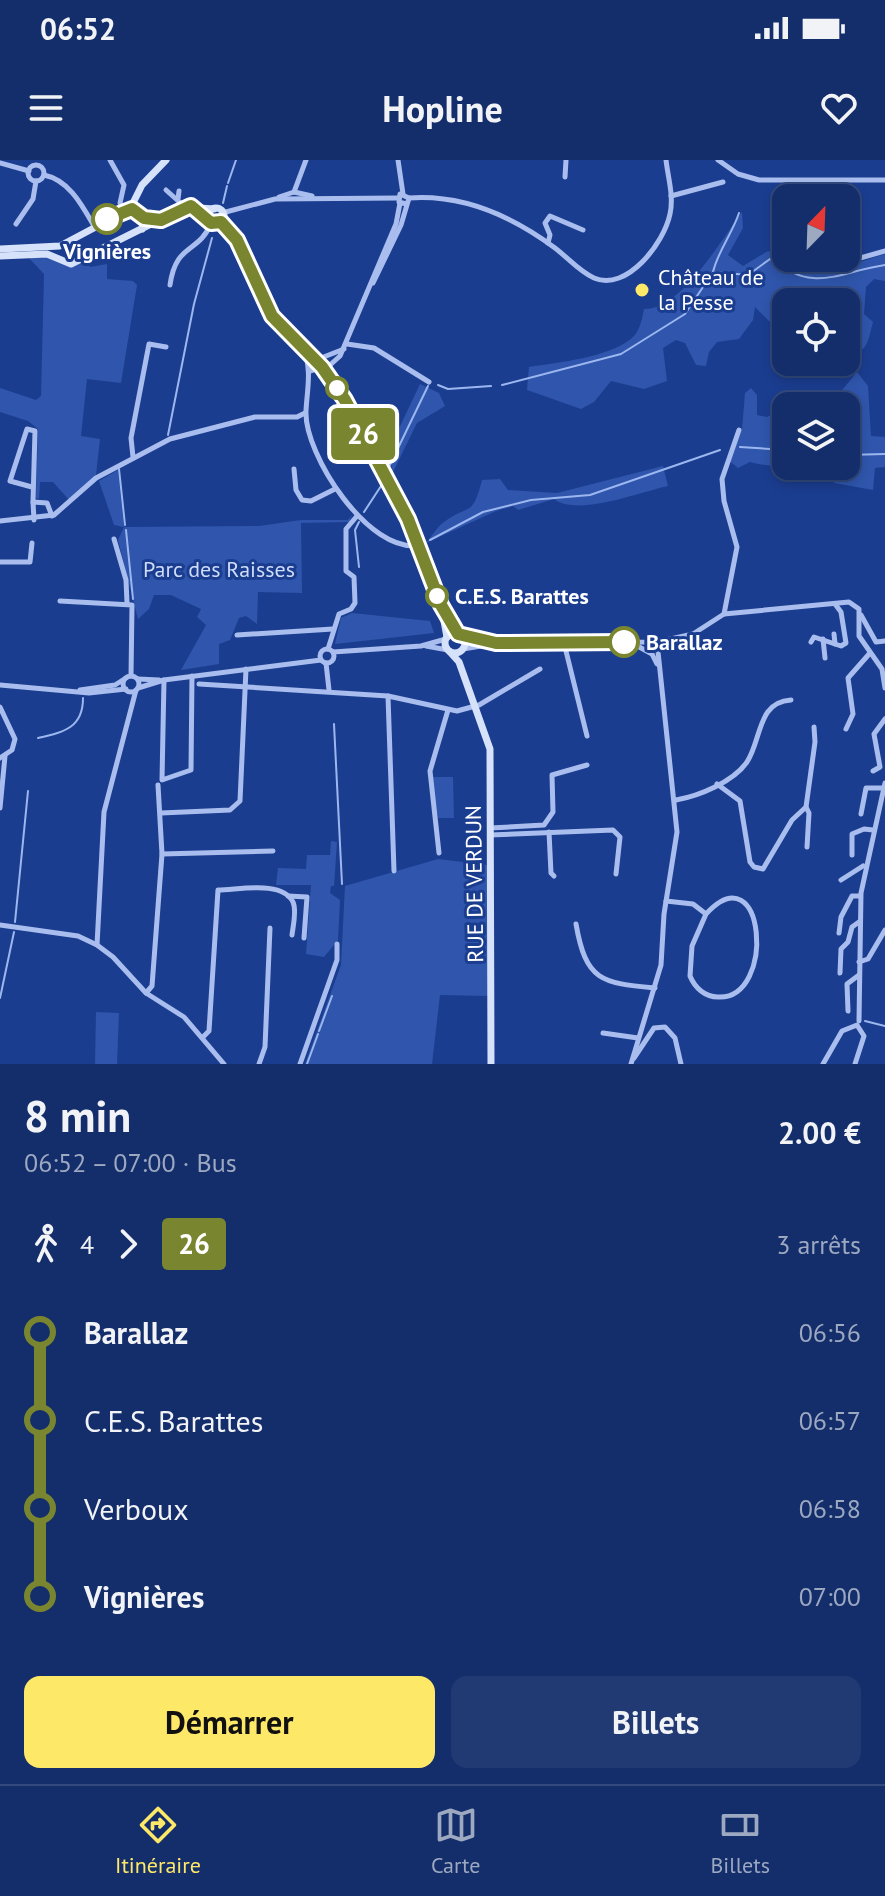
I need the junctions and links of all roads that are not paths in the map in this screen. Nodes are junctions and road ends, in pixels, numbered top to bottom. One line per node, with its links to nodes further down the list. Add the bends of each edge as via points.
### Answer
1 (110, 160): 24 (street, via 124,185 120,203)
2 (167, 160): 24 (main road); 26 (main road, via 145,187)
3 (306, 160): 18 (street)
4 (398, 160): 21 (street)
5 (566, 160): 12 (street)
6 (666, 160): 19 (street)
7 (718, 160): 15 (street, via 759,180)
8 (0, 163): 10 (street)
9 (35, 163): 10 (street); 11 (street)
10 (29, 171): 13 (street)
11 (44, 175): 13 (street); 31 (street, via 68,188)
12 (565, 177)
13 (36, 181): 30 (street, via 33,199)
14 (723, 182): 19 (street)
15 (883, 182)
16 (166, 190): 20 (street)
17 (179, 191): 20 (street)
18 (294, 195): 21 (street); 25 (street)
19 (671, 196): 34 (street, via 662,235 622,277 594,278)
20 (178, 199): 22 (street)
21 (403, 199): 34 (street, via 437,198 492,210); 42 (street, via 401,225)
22 (188, 206): 23 (main road); 27 (main road); 28 (main road)
23 (214, 209): 25 (main road); 28 (main road)
24 (126, 211): 26 (main road); 31 (main road)
25 (222, 213): 29 (main road)
26 (141, 215): 27 (main road); 32 (main road)
27 (161, 220): 32 (main road)
28 (209, 220): 29 (main road); 41 (street, via 204,236 177,257)
29 (221, 222): 44 (main road, via 237,240 272,316)
30 (16, 224)
31 (90, 228): 35 (main road)
32 (142, 229): 39 (main road, via 74,263)
33 (583, 230): 34 (street, via 550,216 545,223)
34 (548, 243)
35 (60, 246): 36 (main road); 39 (main road)
36 (0, 249)
37 (885, 251): 40 (street)
38 (0, 256): 39 (main road)
39 (59, 256)
40 (860, 258)
41 (170, 285)
42 (345, 346): 45 (street); 45 (street); 47 (street, via 370,346)
43 (166, 347): 50 (street, via 149,344 131,438)
44 (305, 347): 45 (main road); 46 (street)
45 (321, 363): 46 (street); 61 (main road)
46 (310, 371): 48 (street)
47 (429, 382)
48 (305, 413): 50 (street, via 197,430); 53 (street, via 320,462)
49 (739, 430): 67 (street, via 722,479 737,547)
50 (133, 457): 56 (street, via 96,478)
51 (294, 469): 53 (street, via 302,500)
52 (32, 487): 52 (street, via 10,481 27,429 35,431); 54 (street)
53 (335, 489): 55 (street)
54 (33, 502): 56 (street, via 47,503); 57 (street)
55 (356, 514): 61 (street, via 394,540); 69 (street, via 346,529 346,571 354,577 355,603 339,614)
56 (52, 516): 57 (street)
57 (34, 520): 58 (street)
58 (0, 521)
59 (114, 539): 64 (street)
60 (32, 543): 62 (street, via 31,562)
61 (420, 545): 66 (main road)
62 (0, 562)
63 (60, 601): 64 (street)
64 (127, 603): 95 (street, via 134,609)
65 (834, 603): 67 (street); 68 (street, via 854,603); 82 (street, via 846,640 844,645)
66 (441, 605): 72 (main road); 73 (main road, RUE DE VERDUN)
67 (724, 614): 75 (street, via 693,634)
68 (860, 614): 76 (street, via 876,642); 88 (street, via 859,636)
69 (333, 629): 71 (street); 87 (street)
70 (834, 634): 82 (street)
71 (237, 635)
72 (460, 635): 73 (main road); 80 (street); 84 (main road, RUE DE VERDUN)
73 (447, 638): 83 (street); 85 (main road, RUE DE VERDUN)
74 (823, 639): 79 (street, via 814,637); 82 (street); 89 (street)
75 (666, 641): 78 (street); 86 (street)
76 (885, 641)
77 (631, 642): 78 (street); 81 (street); 86 (street)
78 (657, 642): 86 (street)
79 (811, 642)
80 (496, 643): 81 (street); 84 (street)
81 (564, 643): 114 (street)
82 (835, 644)
83 (421, 646): 85 (street); 87 (street)
84 (462, 650): 85 (main road); 108 (main road, RUE DE VERDUN)
85 (449, 651): 108 (main road, RUE DE VERDUN, via 459,662)
86 (655, 652): 121 (street)
87 (329, 653): 90 (street); 91 (street); 91 (street)
88 (870, 653): 100 (street, via 882,669); 113 (street, via 848,678 853,714)
89 (825, 658)
90 (308, 659): 91 (street); 92 (street)
91 (324, 661): 103 (street)
92 (246, 669): 94 (street); 98 (street)
93 (540, 669): 108 (street)
94 (192, 676): 96 (street); 96 (street, via 191,770 162,780)
95 (131, 677): 96 (street); 101 (street); 102 (street); 104 (street)
96 (164, 680): 102 (street)
97 (199, 684): 98 (street)
98 (245, 686): 103 (street); 124 (street, via 240,801 230,810)
99 (0, 687): 104 (street)
100 (885, 688)
101 (126, 689): 102 (street); 104 (street); 107 (street)
102 (137, 689): 107 (street)
103 (329, 690): 105 (street)
104 (79, 691)
105 (388, 696): 110 (street); 135 (street)
106 (791, 700): 118 (street, via 771,706 746,763)
107 (132, 706): 151 (street, via 104,812)
108 (476, 706): 110 (street); 127 (main road, RUE DE VERDUN, via 490,749)
109 (0, 707): 115 (street, via 15,739)
110 (448, 710): 131 (street, via 430,771)
111 (885, 719): 117 (street, via 874,734 880,767)
112 (814, 727): 122 (street)
113 (846, 729)
114 (587, 736)
115 (3, 757): 123 (street)
116 (587, 765): 127 (street, via 552,775 553,812 544,825)
117 (873, 771)
118 (717, 784): 121 (street); 122 (street, via 740,801 750,862 758,870 769,865 786,829)
119 (158, 785): 124 (street)
120 (884, 786): 125 (street, via 866,788); 126 (street)
121 (676, 800): 141 (street, via 677,832)
122 (806, 807): 129 (street)
123 (0, 808)
124 (161, 813): 132 (street)
125 (861, 814)
126 (873, 830): 133 (street, via 852,834); 134 (street)
127 (490, 831): 128 (street); 167 (main road, RUE DE VERDUN)
128 (549, 832): 136 (street, via 613,830 620,837); 137 (street)
129 (807, 847)
130 (273, 851): 132 (street)
131 (439, 853)
132 (162, 854): 157 (street, via 152,986)
133 (852, 855)
134 (864, 866): 138 (street); 140 (street)
135 (394, 871)
136 (616, 874)
137 (554, 876)
138 (841, 880)
139 (284, 894): 149 (street, via 294,907); 150 (street, via 307,897); 161 (street, via 277,889 218,890 209,1031)
140 (860, 896): 143 (street); 148 (street, via 852,896)
141 (666, 901): 142 (street, via 693,904); 156 (street)
142 (706, 914): 142 (street, via 692,946 690,976 702,992 724,997 750,975 756,919 750,908 732,899 716,903)
143 (859, 922): 153 (street); 154 (street, via 841,949)
144 (576, 924): 156 (street, via 584,961 598,977 613,984)
145 (0, 925): 151 (street, via 78,936)
146 (270, 928): 165 (street, via 265,1047)
147 (885, 930): 153 (street, via 868,959)
148 (839, 933)
149 (292, 935)
150 (304, 938)
151 (95, 944): 157 (street)
152 (337, 944): 166 (street, via 337,960)
153 (859, 962): 155 (street)
154 (840, 973)
155 (859, 975): 158 (street, via 847,984); 159 (street)
156 (655, 988): 162 (street)
157 (146, 993): 161 (street, via 184,1017)
158 (848, 1011)
159 (859, 1021)
160 (603, 1033): 162 (street)
161 (203, 1037): 164 (street)
162 (638, 1038): 163 (street)
163 (631, 1063): 168 (street, via 659,1026 675,1038)
164 (224, 1064)
165 (259, 1064)
166 (300, 1064)
167 (491, 1064)
168 (681, 1064)
169 (823, 1064): 170 (street, via 842,1031 857,1025 864,1036)
170 (855, 1064)

